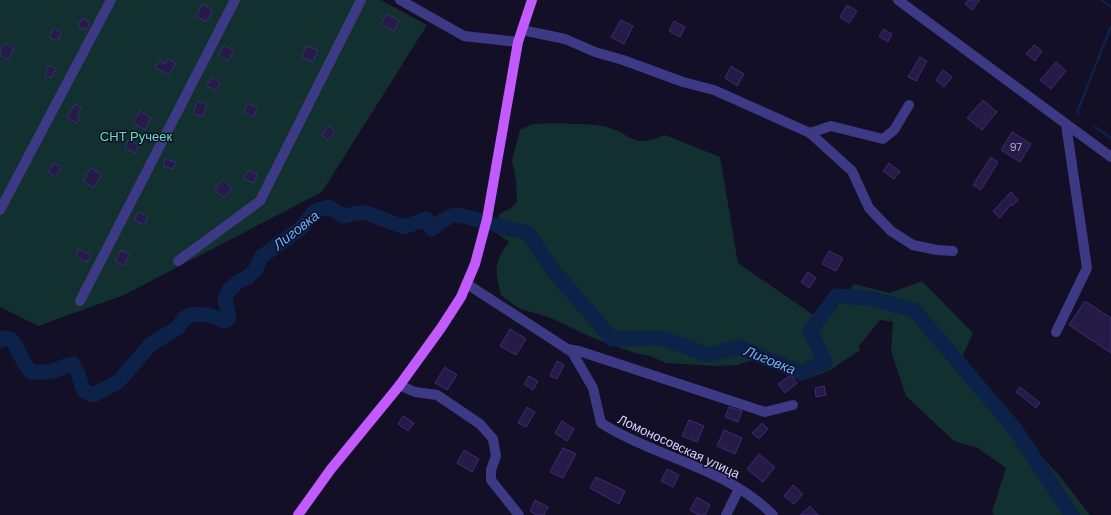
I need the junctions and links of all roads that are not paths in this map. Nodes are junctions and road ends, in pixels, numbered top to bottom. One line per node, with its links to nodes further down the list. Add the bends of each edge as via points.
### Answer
1 (110, 0): 13 (street)
2 (235, 0): 17 (street)
3 (361, 0): 15 (street, via 260,201)
4 (400, 0): 8 (street, via 464,36)
5 (532, 0): 7 (main road)
6 (898, 0): 10 (street)
7 (522, 30): 8 (main road); 11 (street, via 566,38 595,52 714,90)
8 (518, 42): 16 (main road, via 487,220)
9 (909, 105): 11 (street, via 894,130 883,139 831,126)
10 (1066, 124): 12 (street); 18 (street, via 1087,268)
11 (810, 133): 14 (street, via 852,171 869,208 890,231 913,245)
12 (1111, 157)
13 (0, 210)
14 (953, 251)
15 (178, 261)
16 (467, 284): 19 (street, Ломоносовская улица); 20 (main road, via 441,328)
17 (80, 301)
18 (1056, 332)
19 (567, 349): 21 (street, via 578,350 765,412); 22 (street, Ломоносовская улица, via 572,352 593,388 601,423 620,435 726,480)
20 (399, 385): 23 (main road); 24 (street, via 415,392 437,395 480,424 493,439 496,456 491,470 491,480)
21 (793, 405)
22 (739, 490): 25 (street); 26 (street, Ломоносовская улица)
23 (298, 515)
24 (519, 515)
25 (726, 515)
26 (773, 515)

